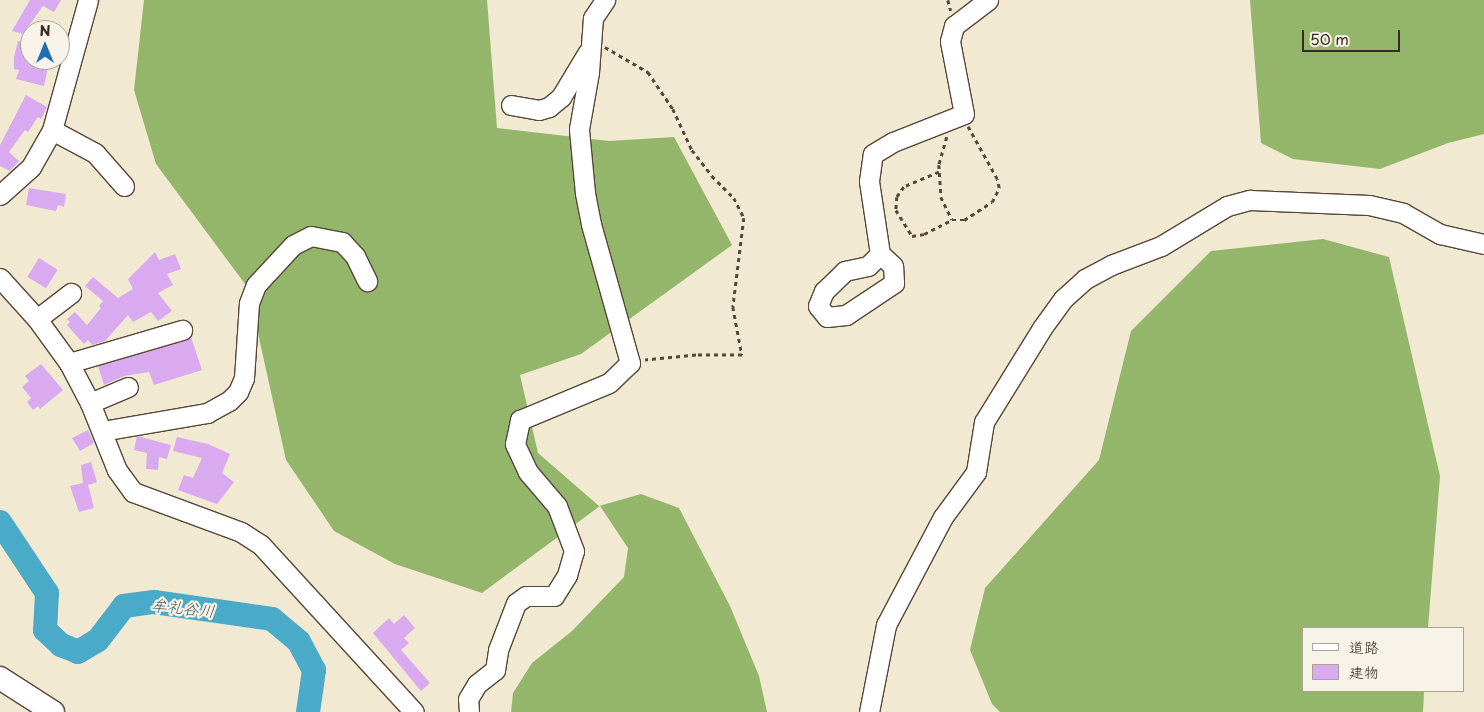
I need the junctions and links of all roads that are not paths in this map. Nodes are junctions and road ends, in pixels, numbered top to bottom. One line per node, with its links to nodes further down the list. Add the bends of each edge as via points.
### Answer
1 (88, 0): 4 (street)
2 (605, 0): 5 (street, via 593,18)
3 (988, 0): 12 (street, via 954,26 950,41 958,116 893,142 873,154 869,181)
4 (70, 32)
5 (593, 42): 7 (street, via 561,97 549,107 539,110); 25 (street, via 579,129 585,194 630,363 609,383 520,420 515,444 528,472 557,506 574,551 567,575 554,596 526,596 516,604 498,650 495,670 477,684 468,699)
6 (62, 70): 8 (street)
7 (511, 105)
8 (52, 130): 9 (street, via 95,153); 10 (street, via 31,167)
9 (124, 186)
10 (0, 195)
11 (1484, 244): 26 (street, via 1440,234 1403,213 1369,205 1250,200 1227,206 1161,246 1085,279 1063,299 1037,335 984,422 976,472 943,517 886,625)
12 (880, 254)
13 (0, 278): 16 (street)
14 (367, 281): 21 (street, via 355,256 342,242 311,236 294,245 256,285 248,303 244,378 238,392 229,401 208,413)
15 (71, 293): 16 (street)
16 (37, 319): 18 (street)
17 (182, 330): 18 (street)
18 (69, 363): 20 (street)
19 (128, 387): 20 (street)
20 (90, 403): 21 (street)
21 (102, 431): 24 (street, via 117,470 133,492 242,532 261,545)
22 (0, 678): 23 (main road)
23 (53, 712)
24 (414, 712)
25 (469, 712)
26 (869, 712)

